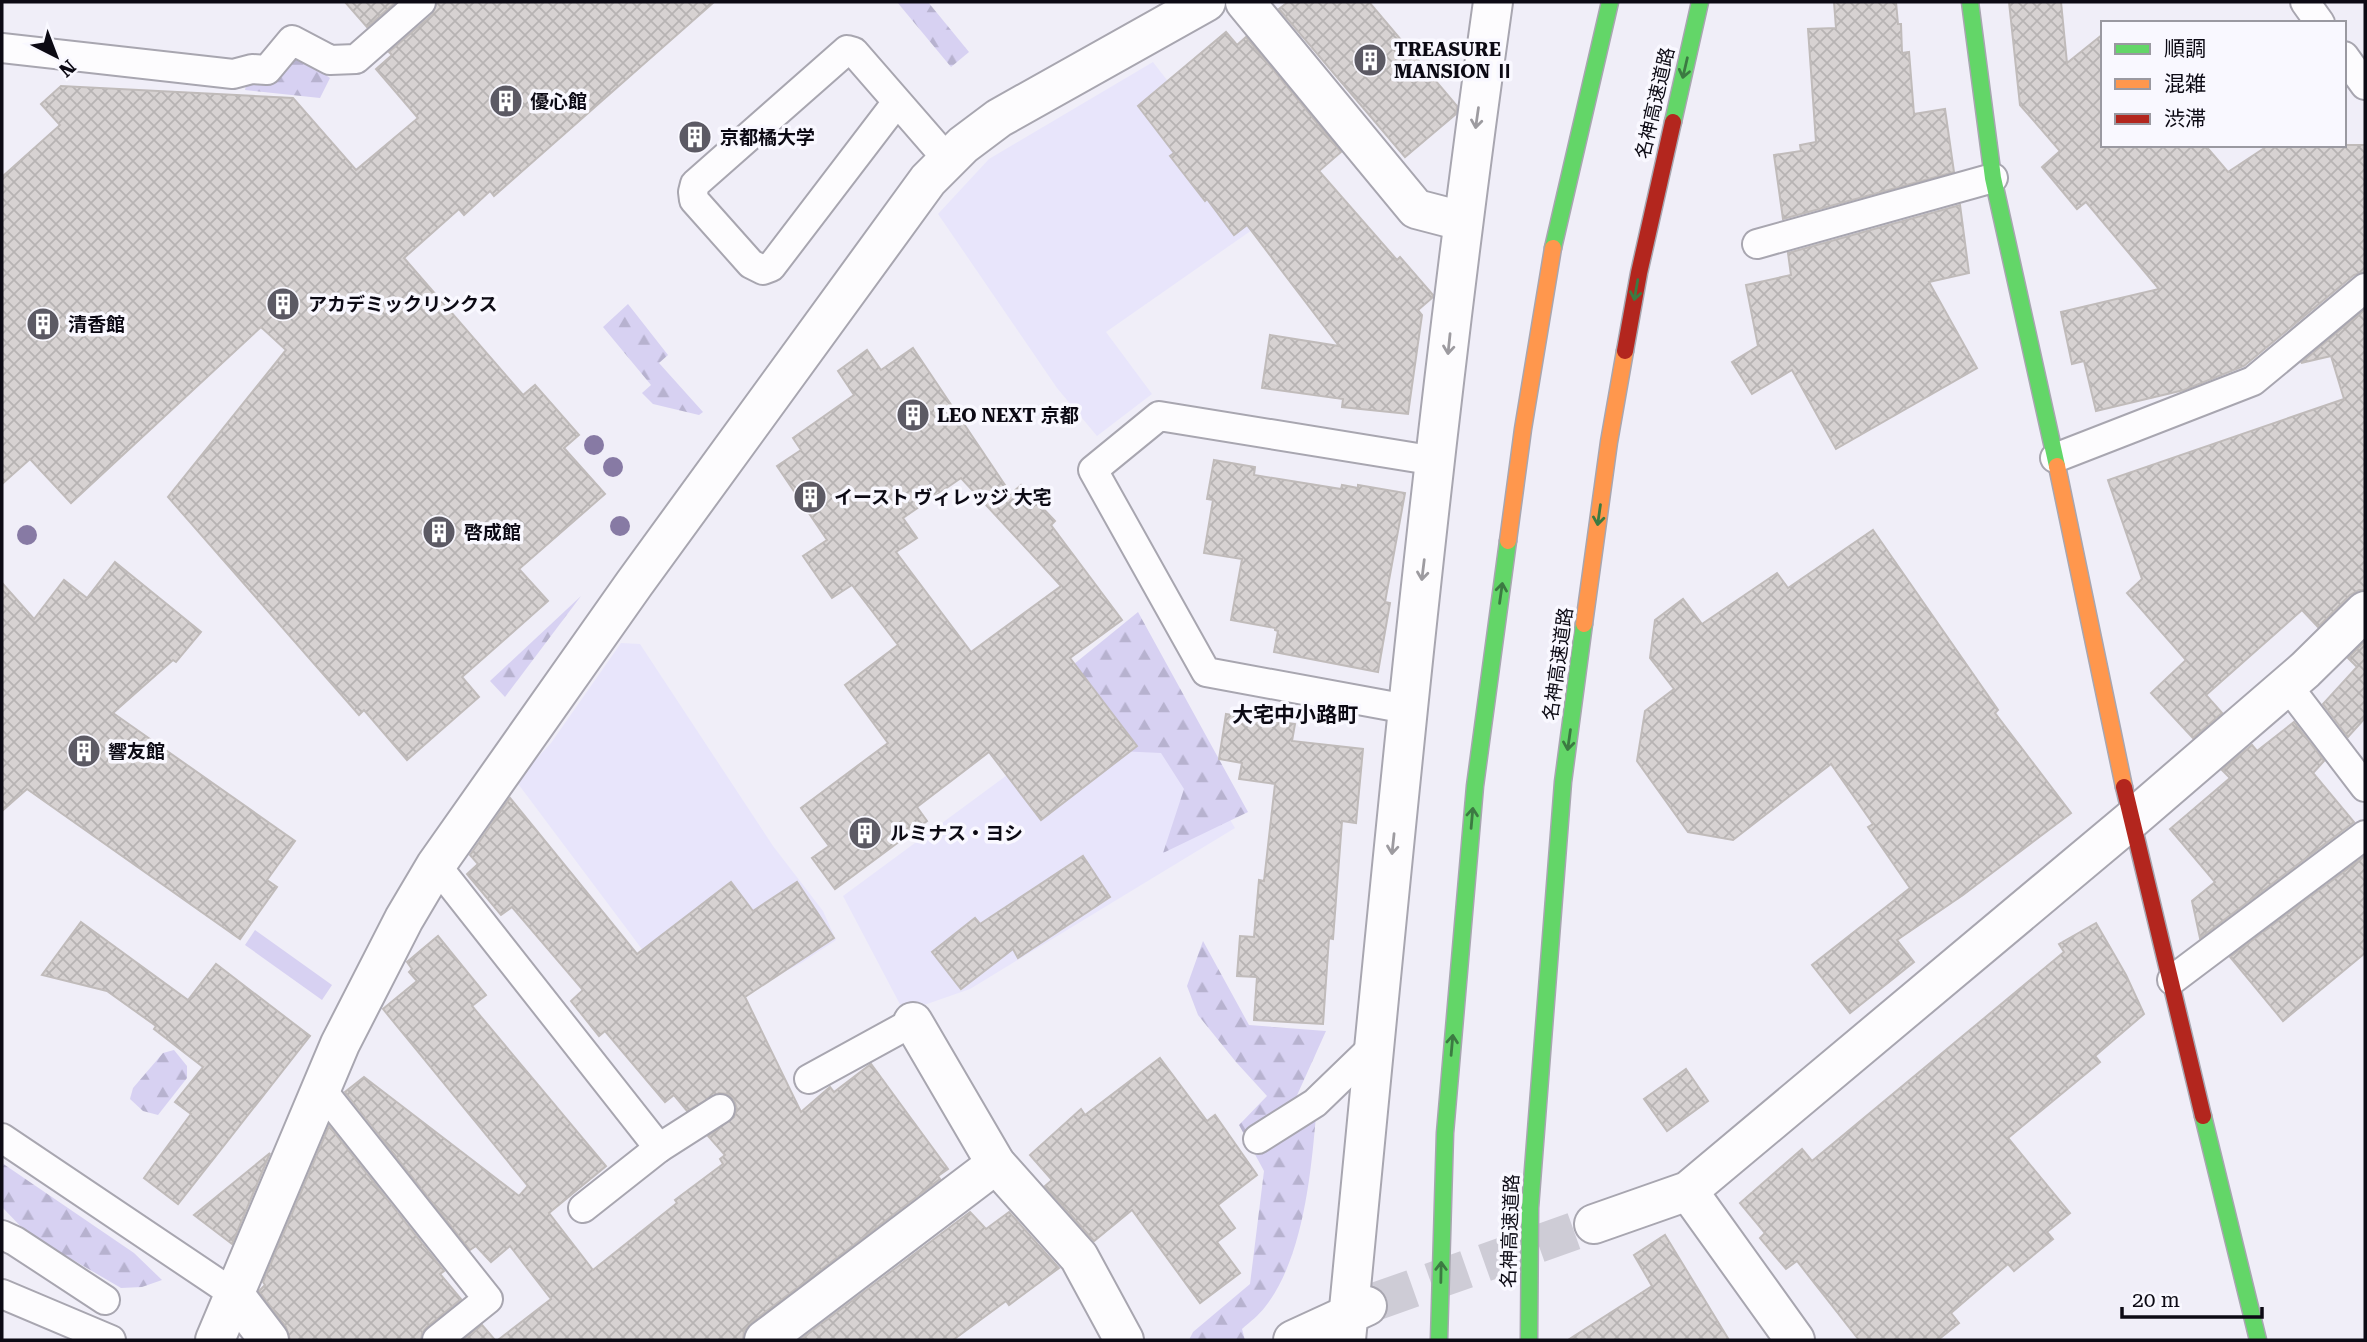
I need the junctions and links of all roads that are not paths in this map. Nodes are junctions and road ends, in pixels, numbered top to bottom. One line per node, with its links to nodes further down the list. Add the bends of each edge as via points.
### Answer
1 (421, 2): 10 (lane, via 356,59 330,60 292,40 267,70 233,74)
2 (1206, 2): 14 (street, via 999,118)
3 (1245, 2): 16 (street, via 1416,209)
4 (1493, 2): 16 (street, one-way to 16)
5 (1610, 2): 53 (main road, one-way to 5, via 1445,1133 1475,786 1551,256)
6 (1700, 2): 54 (main road, 名神高速道路, one-way to 54, via 1639,273 1609,442 1563,782 1530,1208)
7 (1970, 2): 15 (main road)
8 (2305, 2): 9 (lane)
9 (2319, 21)
10 (2, 48)
11 (2346, 59): 12 (lane)
12 (2365, 85)
13 (897, 102): 13 (lane, via 771,267 764,270 751,264 693,196 695,184 845,50 853,52); 14 (lane)
14 (948, 160): 27 (street, via 928,180)
15 (1993, 178): 17 (lane); 19 (main road)
16 (1462, 221): 20 (street, one-way to 20)
17 (1757, 244)
18 (2365, 288): 19 (lane, via 2253,382)
19 (2055, 458): 25 (main road)
20 (1436, 461): 23 (street, one-way to 23); 23 (lane, via 1159,416 1093,471 1206,672)
21 (2365, 611): 22 (street)
22 (2287, 685): 24 (lane); 25 (street)
23 (1407, 709): 30 (street, one-way to 30)
24 (2365, 787)
25 (2131, 820): 28 (main road); 38 (street)
26 (2365, 835): 28 (lane)
27 (436, 865): 32 (street, via 376,972); 36 (lane)
28 (2172, 980): 56 (main road)
29 (913, 1022): 31 (lane); 37 (street)
30 (1374, 1046): 35 (lane, via 1315,1103); 45 (street)
31 (809, 1079)
32 (321, 1089): 43 (street); 50 (lane, via 488,1299)
33 (720, 1109): 36 (lane)
34 (2, 1138): 43 (lane)
35 (1258, 1139)
36 (659, 1148): 39 (lane)
37 (996, 1164): 51 (street); 52 (street, via 1079,1257)
38 (1688, 1191): 40 (street); 55 (street)
39 (583, 1208)
40 (1594, 1224)
41 (2, 1235): 44 (lane)
42 (2, 1294): 47 (lane)
43 (234, 1294): 48 (street); 49 (street)
44 (105, 1300)
45 (1357, 1319): 46 (street)
46 (1302, 1338)
47 (111, 1340)
48 (215, 1340)
49 (270, 1340)
50 (437, 1340)
51 (764, 1340)
52 (1124, 1340)
53 (1439, 1340)
54 (1529, 1340)
55 (1795, 1340)
56 (2258, 1340)

